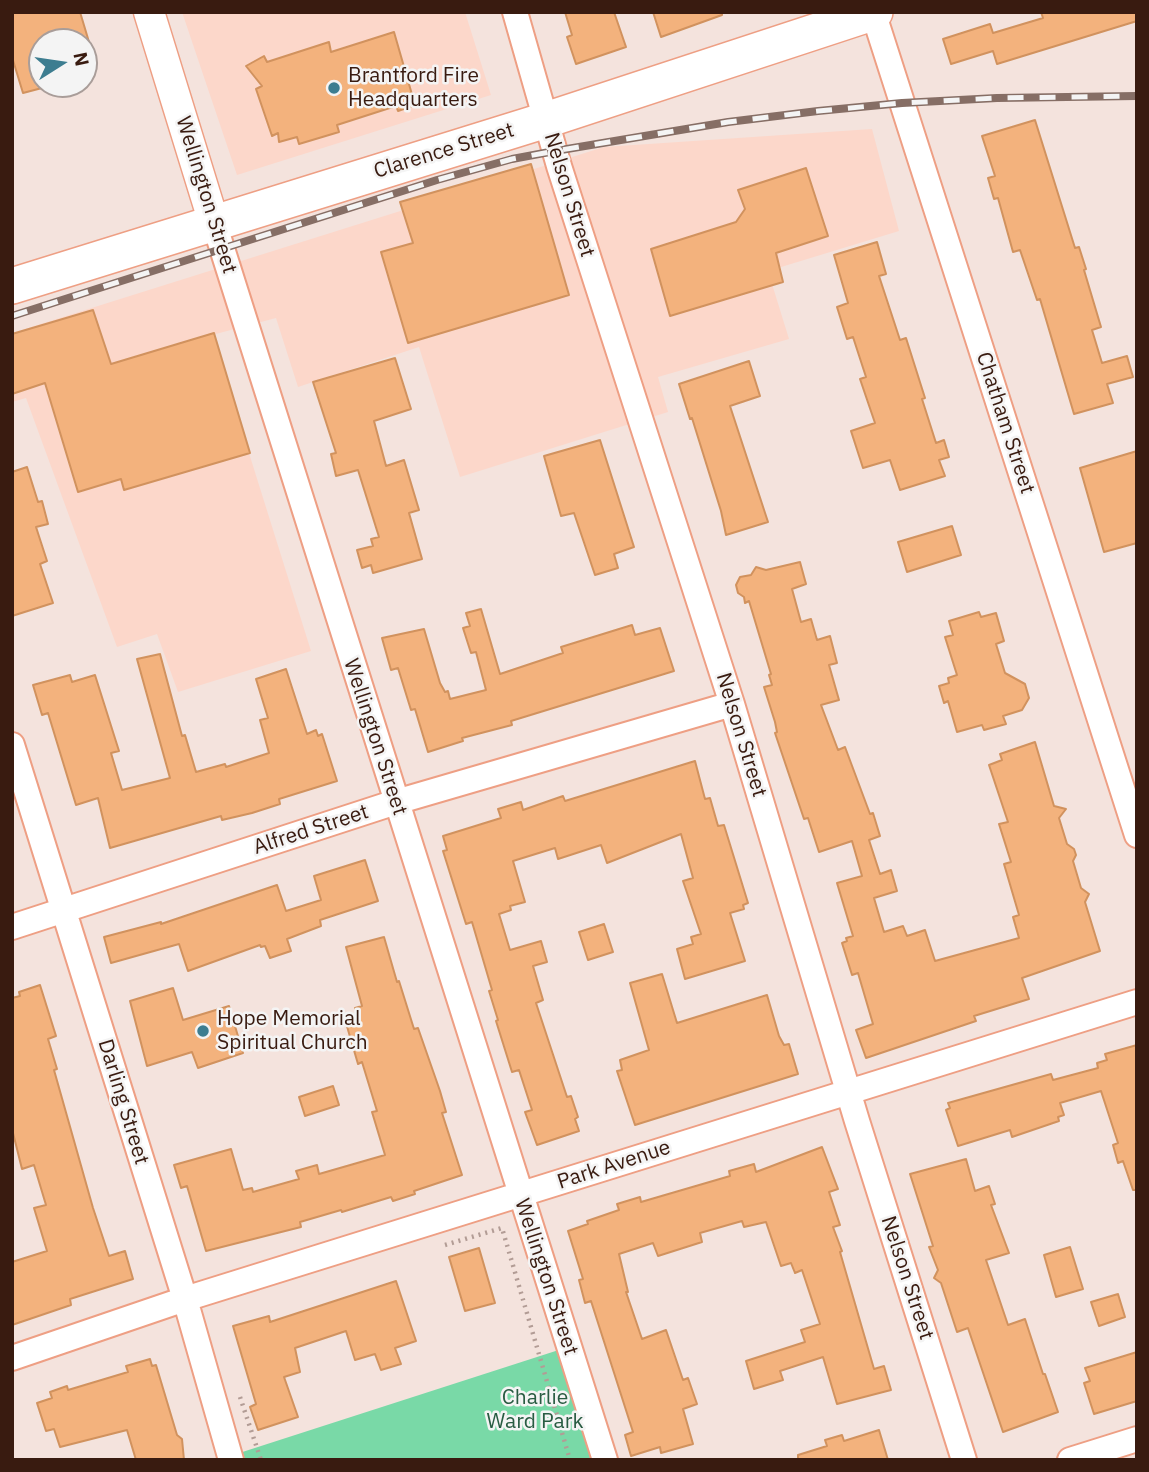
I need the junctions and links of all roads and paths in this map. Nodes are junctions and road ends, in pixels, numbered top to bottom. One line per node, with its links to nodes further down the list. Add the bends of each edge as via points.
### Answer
1 (149, 12): 5 (street, Wellington Street)
2 (515, 12): 4 (street, Nelson Street)
3 (873, 12): 4 (main road, Clarence Street); 10 (street, Chatham Street)
4 (546, 120): 5 (main road, Clarence Street); 7 (street, Nelson Street)
5 (214, 223): 6 (main road, Clarence Street); 9 (street, Wellington Street)
6 (12, 286)
7 (732, 704): 9 (street, Alfred Street); 14 (street, Nelson Street)
8 (12, 746): 11 (street, Darling Street)
9 (396, 802): 11 (street, Alfred Street); 15 (street, Wellington Street)
10 (1137, 835)
11 (63, 912): 12 (street, Alfred Street); 17 (street, Darling Street)
12 (12, 928)
13 (1137, 1002): 14 (street, Park Avenue)
14 (848, 1092): 15 (street, Park Avenue); 25 (street, Nelson Street)
15 (520, 1195): 17 (street, Park Avenue); 24 (street, Wellington Street)
16 (443, 1245): 23 (path, via 502,1228)
17 (185, 1299): 18 (street, Park Avenue); 21 (street, Darling Street)
18 (12, 1358)
19 (239, 1394): 22 (path)
20 (1137, 1439): 26 (street)
21 (232, 1460)
22 (261, 1460)
23 (570, 1460)
24 (605, 1460)
25 (964, 1460)
26 (1070, 1460)

